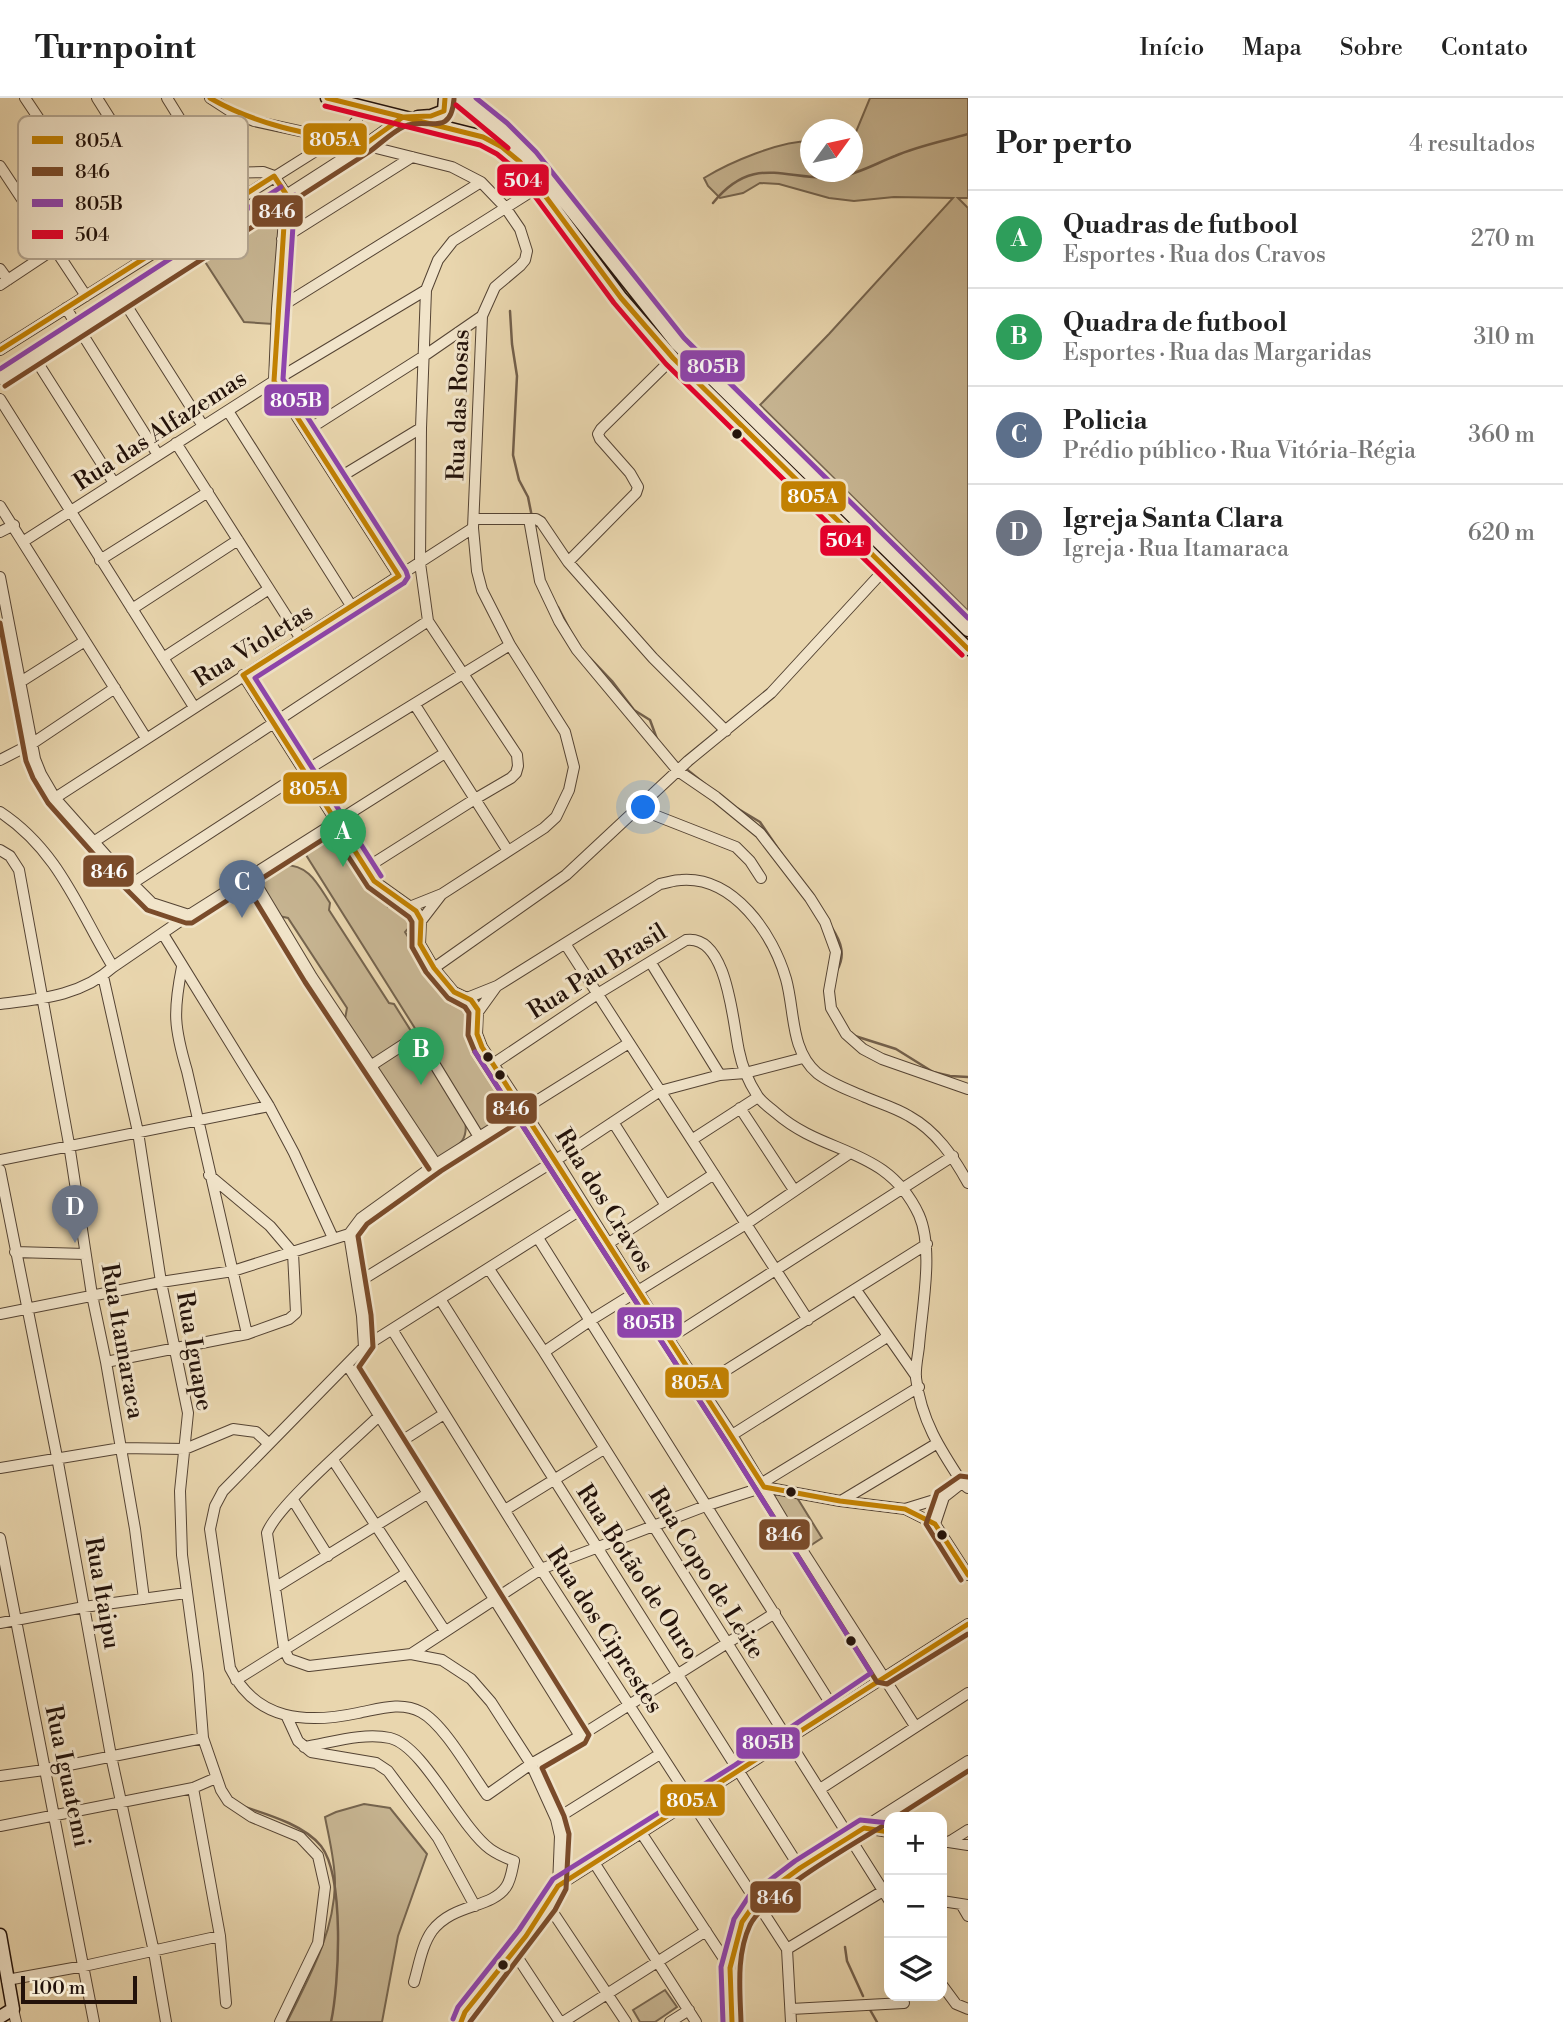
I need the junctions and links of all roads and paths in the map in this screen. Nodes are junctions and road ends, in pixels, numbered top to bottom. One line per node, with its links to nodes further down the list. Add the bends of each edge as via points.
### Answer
1 (25, 98): 9 (street)
2 (97, 98): 10 (street)
3 (167, 98): 11 (street)
4 (209, 98): 12 (street, Rua das Rosas)
5 (327, 98): 8 (main road)
6 (445, 98): 13 (main road, via 444,111)
7 (462, 98): 76 (main road, via 529,157 677,344)
8 (359, 103): 13 (main road); 15 (street, via 354,125)
9 (37, 116)
10 (108, 116)
11 (178, 116)
12 (242, 116)
13 (403, 117): 16 (street); 45 (main road, via 483,137 502,147 533,178 621,298)
14 (248, 118): 15 (street, Rua das Rosas)
15 (334, 139): 16 (street, Rua das Rosas); 20 (street)
16 (364, 145): 17 (street, Rua das Rosas); 25 (street)
17 (412, 157): 21 (street, Rua das Rosas, via 452,167); 28 (street)
18 (0, 166): 24 (street)
19 (248, 172): 20 (street)
20 (274, 176): 22 (street); 25 (street)
21 (481, 182): 26 (street, Rua das Rosas); 39 (street)
22 (248, 193)
23 (528, 193): 26 (street)
24 (18, 194)
25 (286, 194): 27 (street); 28 (street)
26 (505, 207): 35 (street, via 453,241 438,260); 40 (street, Rua das Rosas, via 520,229 527,251 520,266 495,287)
27 (248, 219)
28 (282, 239): 39 (street)
29 (39, 259): 34 (street)
30 (60, 259): 36 (street)
31 (144, 259): 36 (street)
32 (186, 259): 37 (street)
33 (0, 269): 34 (street)
34 (4, 283)
35 (426, 290): 43 (street); 47 (street, Rua das Alfazemas)
36 (86, 296): 38 (street)
37 (123, 300): 41 (street); 50 (street)
38 (66, 309): 41 (street); 42 (street)
39 (277, 309): 47 (street)
40 (482, 316): 43 (street); 61 (street, Rua das Rosas)
41 (78, 329): 44 (street); 54 (street)
42 (0, 350)
43 (424, 356): 51 (street); 52 (street)
44 (34, 357): 46 (street); 56 (street)
45 (673, 358): 67 (street, via 598,434 638,487); 69 (main road)
46 (0, 379)
47 (274, 381): 49 (street, Rua das Alfazemas); 52 (street)
48 (0, 399): 59 (street)
49 (228, 411): 50 (street, Rua das Alfazemas); 73 (street)
50 (204, 426): 53 (street, Rua das Alfazemas)
51 (421, 428): 55 (street); 68 (street)
52 (306, 431): 55 (street)
53 (176, 443): 54 (street, Rua das Alfazemas); 57 (street)
54 (158, 455): 56 (street, Rua das Alfazemas)
55 (337, 480): 71 (street)
56 (114, 483): 59 (street, Rua das Alfazemas)
57 (208, 492): 64 (street); 66 (street)
58 (0, 506): 62 (street)
59 (70, 512): 65 (street, Rua das Alfazemas); 66 (street)
60 (531, 519): 61 (street); 67 (street, via 541,522); 94 (street, via 540,581 559,621 577,650)
61 (474, 524): 68 (street, Rua Violetas); 79 (street, Rua das Rosas, via 482,590)
62 (13, 526): 63 (street); 65 (street)
63 (0, 532)
64 (238, 540): 72 (street); 74 (street)
65 (24, 541): 78 (street)
66 (100, 560): 74 (street)
67 (568, 562): 89 (street, via 653,658)
68 (420, 563): 71 (street, Rua Violetas); 75 (street)
69 (885, 569): 80 (main road); 89 (street, via 771,693)
70 (0, 576): 84 (street)
71 (399, 576): 73 (street, Rua Violetas)
72 (269, 589): 77 (street); 81 (street)
73 (352, 607): 77 (street, Rua Violetas)
74 (132, 609): 81 (street)
75 (428, 621): 82 (street); 88 (street)
76 (968, 630)
77 (301, 639): 83 (street, Rua Violetas)
78 (85, 641): 84 (street); 85 (street)
79 (510, 645): 82 (street); 103 (street, Rua das Rosas, via 565,732 575,767 556,817)
80 (968, 649)
81 (163, 658): 87 (street)
82 (462, 674): 86 (street); 97 (street, via 517,755 516,773)
83 (243, 675): 87 (street, Rua Violetas); 88 (street)
84 (22, 681): 91 (street)
85 (114, 688): 90 (street); 91 (street)
86 (415, 705): 92 (street); 95 (street)
87 (194, 707): 90 (street, Rua Violetas)
88 (274, 722): 95 (street); 101 (street)
89 (726, 730): 94 (street)
90 (146, 738): 96 (street, Rua Violetas)
91 (33, 743): 93 (street); 96 (street, via 41,774)
92 (445, 753): 97 (street); 100 (street)
93 (0, 760)
94 (682, 767): 98 (street); 131 (street, via 760,833 825,922 836,952 829,991 831,1008 846,1034 882,1059)
95 (305, 771): 100 (street); 107 (street)
96 (55, 797): 101 (street)
97 (474, 799): 103 (street); 104 (street)
98 (639, 809): 106 (street, via 736,848); 117 (street, via 566,875)
99 (0, 812): 115 (street, via 19,824 50,857)
100 (336, 821): 104 (street); 105 (street)
101 (95, 841): 107 (street)
102 (0, 850): 121 (street, Rua Itamaraca, via 19,870)
103 (508, 851): 108 (street)
104 (366, 868): 109 (street, via 374,881)
105 (252, 877): 110 (street); 128 (street)
106 (761, 878)
107 (133, 883): 110 (street, via 152,903)
108 (442, 894): 109 (street); 111 (street)
109 (412, 906): 111 (street)
110 (189, 915): 112 (street)
111 (421, 920): 117 (street, via 420,944)
112 (163, 934): 115 (street); 116 (street)
113 (566, 945): 119 (street); 120 (street); 126 (street, via 660,884 682,879 726,891 753,915 776,951)
114 (652, 963): 120 (street, Rua Pau Brasil); 129 (street, Rua Pau Brasil, via 686,940 702,944 711,954 729,991); 130 (street)
115 (113, 967): 118 (street)
116 (182, 967): 134 (street); 137 (street, via 174,1003 177,1037)
117 (434, 968): 122 (street, via 454,992)
118 (103, 976): 121 (street, via 82,988); 139 (street, Rua Iguape)
119 (497, 986): 122 (street); 124 (street)
120 (599, 993): 125 (street); 127 (street, Rua Pau Brasil)
121 (44, 998): 123 (street); 142 (street, Rua Itamaraca)
122 (467, 998): 124 (street)
123 (0, 1004)
124 (478, 1012): 127 (street, Rua dos Cravos, via 477,1034)
125 (629, 1043): 132 (street); 136 (street)
126 (803, 1058): 129 (street); 144 (street, via 837,1086 909,1116)
127 (494, 1064): 136 (street, Rua dos Cravos)
128 (372, 1065): 140 (street, via 409,1041 421,1042); 147 (street)
129 (745, 1073): 130 (street); 133 (street, Rua Pau Brasil)
130 (720, 1075): 132 (street)
131 (968, 1089)
132 (660, 1091): 138 (street); 141 (street)
133 (758, 1097): 135 (street); 143 (street, Rua Pau Brasil, via 787,1122)
134 (269, 1106): 137 (street); 158 (street)
135 (740, 1108): 141 (street); 153 (street)
136 (523, 1109): 140 (street); 146 (street, Rua dos Cravos)
137 (198, 1121): 139 (street); 150 (street)
138 (613, 1122): 146 (street); 154 (street)
139 (138, 1132): 142 (street); 168 (street, Rua Iguape)
140 (479, 1137): 147 (street)
141 (693, 1139): 149 (street)
142 (69, 1144): 145 (street); 164 (street, Rua Itamaraca)
143 (850, 1153): 152 (street, Rua Pau Brasil, via 881,1167); 153 (street)
144 (953, 1156): 151 (street); 152 (street)
145 (0, 1160)
146 (556, 1160): 155 (street, Rua dos Cravos); 169 (street)
147 (436, 1164): 157 (street, via 361,1218)
148 (0, 1170): 162 (street, Rua Itaipu)
149 (714, 1174): 154 (street); 156 (street)
150 (209, 1175): 163 (street, via 270,1226); 167 (street)
151 (968, 1183)
152 (903, 1187): 161 (street, Rua Pau Brasil); 166 (street)
153 (794, 1190): 156 (street)
154 (665, 1204): 160 (street)
155 (585, 1208): 159 (street); 160 (street, Rua dos Cravos)
156 (746, 1224): 166 (street); 171 (street)
157 (349, 1234): 158 (street); 169 (street)
158 (333, 1238): 163 (street)
159 (538, 1238): 165 (street); 176 (street)
160 (608, 1242): 171 (street, Rua dos Cravos)
161 (927, 1244): 170 (street); 187 (street, Rua Pau Brasil)
162 (15, 1252): 164 (street); 174 (street, Rua Itaipu)
163 (293, 1253): 167 (street); 179 (street, via 296,1313)
164 (85, 1254): 172 (street, Rua Itamaraca)
165 (489, 1269): 173 (street); 184 (street, Rua Copo de Leite)
166 (775, 1270): 177 (street); 181 (street)
167 (233, 1271): 168 (street); 179 (street)
168 (162, 1282): 172 (street); 182 (street, Rua Iguape)
169 (357, 1283): 183 (street)
170 (856, 1290): 177 (street); 180 (street)
171 (638, 1291): 176 (street); 181 (street, Rua dos Cravos)
172 (92, 1296): 174 (street); 185 (street, Rua Itamaraca)
173 (440, 1299): 178 (street); 201 (street, Rua Botão de Ouro)
174 (28, 1308): 175 (street); 198 (street, Rua Itaipu)
175 (0, 1314)
176 (591, 1320): 184 (street); 208 (street)
177 (808, 1320): 188 (street)
178 (393, 1331): 183 (street); 189 (street, Rua dos Ciprestes)
179 (247, 1334): 182 (street)
180 (887, 1337): 187 (street); 191 (street)
181 (668, 1339): 188 (street, Rua dos Cravos)
182 (176, 1347): 185 (street); 197 (street, Rua Iguape, via 188,1413)
183 (364, 1347): 186 (street)
184 (544, 1352): 196 (street, Rua Copo de Leite)
185 (106, 1362): 195 (street, Rua Itamaraca)
186 (348, 1366): 190 (street); 192 (street)
187 (917, 1382): 194 (street, Rua Pau Brasil); 203 (street)
188 (701, 1386): 191 (street, Rua dos Cravos)
189 (444, 1414): 193 (street); 210 (street, Rua dos Ciprestes)
190 (379, 1416): 193 (street); 199 (street)
191 (732, 1435): 203 (street, Rua dos Cravos)
192 (268, 1443): 197 (street, via 256,1432 233,1429); 235 (street, via 223,1491 210,1529 224,1641)
193 (397, 1444): 204 (street)
194 (936, 1444): 202 (street, Rua Pau Brasil); 207 (street)
195 (121, 1447): 197 (street); 198 (street); 222 (street, Rua Itamaraca)
196 (604, 1449): 201 (street); 213 (street, Rua Copo de Leite)
197 (185, 1450): 221 (street, Rua Iguape, via 180,1492)
198 (57, 1457): 200 (street); 224 (street, Rua Itaipu)
199 (333, 1460): 206 (street); 212 (street)
200 (0, 1468)
201 (553, 1479): 210 (street); 215 (street, Rua Botão de Ouro)
202 (966, 1483): 205 (street)
203 (763, 1485): 207 (street); 208 (street); 234 (street, Rua dos Cravos)
204 (427, 1494): 212 (street); 223 (street)
205 (944, 1497): 209 (street); 211 (street)
206 (293, 1500): 216 (street); 220 (street, via 267,1533)
207 (840, 1502): 209 (street)
208 (708, 1505): 213 (street); 225 (street)
209 (905, 1509): 211 (street)
210 (505, 1510): 217 (street, Rua dos Ciprestes)
211 (935, 1524): 219 (street)
212 (376, 1527): 216 (street); 218 (street)
213 (653, 1527): 215 (street); 230 (street, Rua Copo de Leite)
214 (0, 1538): 226 (street, Rua Iguatemi)
215 (597, 1550): 217 (street); 233 (street, Rua Botão de Ouro)
216 (328, 1556): 220 (street)
217 (541, 1570): 223 (street); 237 (street, Rua dos Ciprestes)
218 (407, 1573): 229 (street); 231 (street)
219 (968, 1575)
220 (275, 1587): 231 (street)
221 (186, 1593): 222 (street); 242 (street, Rua Iguape)
222 (144, 1599): 224 (street)
223 (494, 1601): 229 (street); 241 (street)
224 (84, 1607): 226 (street); 246 (street, Rua Itaipu)
225 (775, 1614): 230 (street); 238 (street)
226 (15, 1621): 227 (street); 249 (street, Rua Iguatemi)
227 (0, 1623)
228 (968, 1624): 234 (street)
229 (444, 1631): 232 (street)
230 (727, 1643): 233 (street); 243 (street, Rua Copo de Leite)
231 (284, 1649): 232 (street, via 289,1659 309,1666); 235 (street)
232 (411, 1654): 248 (street, via 442,1660 471,1679)
233 (678, 1673): 237 (street); 250 (street, Rua Botão de Ouro)
234 (883, 1676): 238 (street); 240 (street, Rua dos Cravos)
235 (236, 1680): 239 (street, via 252,1698)
236 (968, 1693): 240 (street)
237 (628, 1705): 241 (street); 245 (street, Rua dos Ciprestes)
238 (834, 1709): 243 (street)
239 (287, 1717): 244 (street); 248 (street, via 327,1718 396,1705 420,1711 439,1728 487,1795)
240 (915, 1726): 254 (street)
241 (580, 1736): 248 (street)
242 (203, 1738): 246 (street); 252 (street, Rua Iguape)
243 (788, 1740): 250 (street); 254 (street, Rua Copo de Leite)
244 (304, 1747): 276 (street, via 320,1755 376,1763 388,1771 438,1838); 276 (street, via 380,1737 408,1748 476,1835 490,1849 514,1861 507,1887)
245 (660, 1754): 255 (street, Rua dos Ciprestes); 258 (street)
246 (111, 1756): 249 (street); 256 (street, Rua Itaipu)
247 (968, 1761): 260 (street)
248 (531, 1764): 258 (street)
249 (44, 1770): 251 (street); 257 (street, Rua Iguatemi)
250 (740, 1772): 255 (street); 269 (street, Rua Botão de Ouro)
251 (0, 1776)
252 (216, 1777): 253 (street); 300 (street, Rua Iguape, via 229,1801 252,1817 300,1837 318,1856 325,1887 318,1943)
253 (193, 1788): 256 (street); 280 (street)
254 (820, 1789): 264 (street, Rua Copo de Leite)
255 (692, 1801): 263 (street); 273 (street, Rua dos Ciprestes)
256 (120, 1803): 257 (street); 282 (street, Rua Itaipu)
257 (55, 1817): 259 (street); 285 (street, Rua Iguatemi)
258 (556, 1819): 270 (street)
259 (0, 1826)
260 (864, 1828): 262 (street); 264 (street)
261 (968, 1829): 265 (street)
262 (884, 1831)
263 (642, 1834): 268 (street); 278 (street)
264 (850, 1836): 269 (street); 271 (street, Rua Copo de Leite)
265 (947, 1840)
266 (947, 1841): 267 (street)
267 (968, 1845)
268 (595, 1864): 270 (street); 284 (street)
269 (800, 1868): 273 (street)
270 (558, 1886): 274 (street)
271 (884, 1889)
272 (884, 1896): 281 (street)
273 (756, 1902): 281 (street, Rua dos Ciprestes); 286 (street, via 741,1922)
274 (548, 1905): 283 (street); 290 (street)
275 (964, 1905): 277 (street)
276 (475, 1906): 288 (street, via 455,1910 432,1931)
277 (968, 1916)
278 (706, 1931): 284 (street); 286 (street)
279 (0, 1935): 287 (main road)
280 (220, 1936): 282 (street); 291 (street)
281 (787, 1949): 293 (street)
282 (154, 1952): 285 (street); 299 (street, Rua Itaipu)
283 (514, 1952): 301 (street); 302 (street)
284 (658, 1962): 290 (street); 295 (street)
285 (84, 1966): 287 (street); 298 (street, Rua Iguatemi)
286 (730, 1968): 306 (street)
287 (7, 1980): 296 (main road)
288 (414, 1982)
289 (947, 1992): 294 (street, via 956,2004)
290 (607, 1994): 302 (street); 303 (street)
291 (226, 2003)
292 (904, 2003): 293 (street)
293 (791, 2009): 307 (street)
294 (968, 2009)
295 (689, 2010): 304 (street); 305 (street)
296 (15, 2015): 297 (main road)
297 (0, 2017)
298 (94, 2022)
299 (166, 2022)
300 (280, 2022)
301 (461, 2022)
302 (562, 2022)
303 (626, 2022)
304 (670, 2022)
305 (696, 2022)
306 (732, 2022)
307 (791, 2022)

